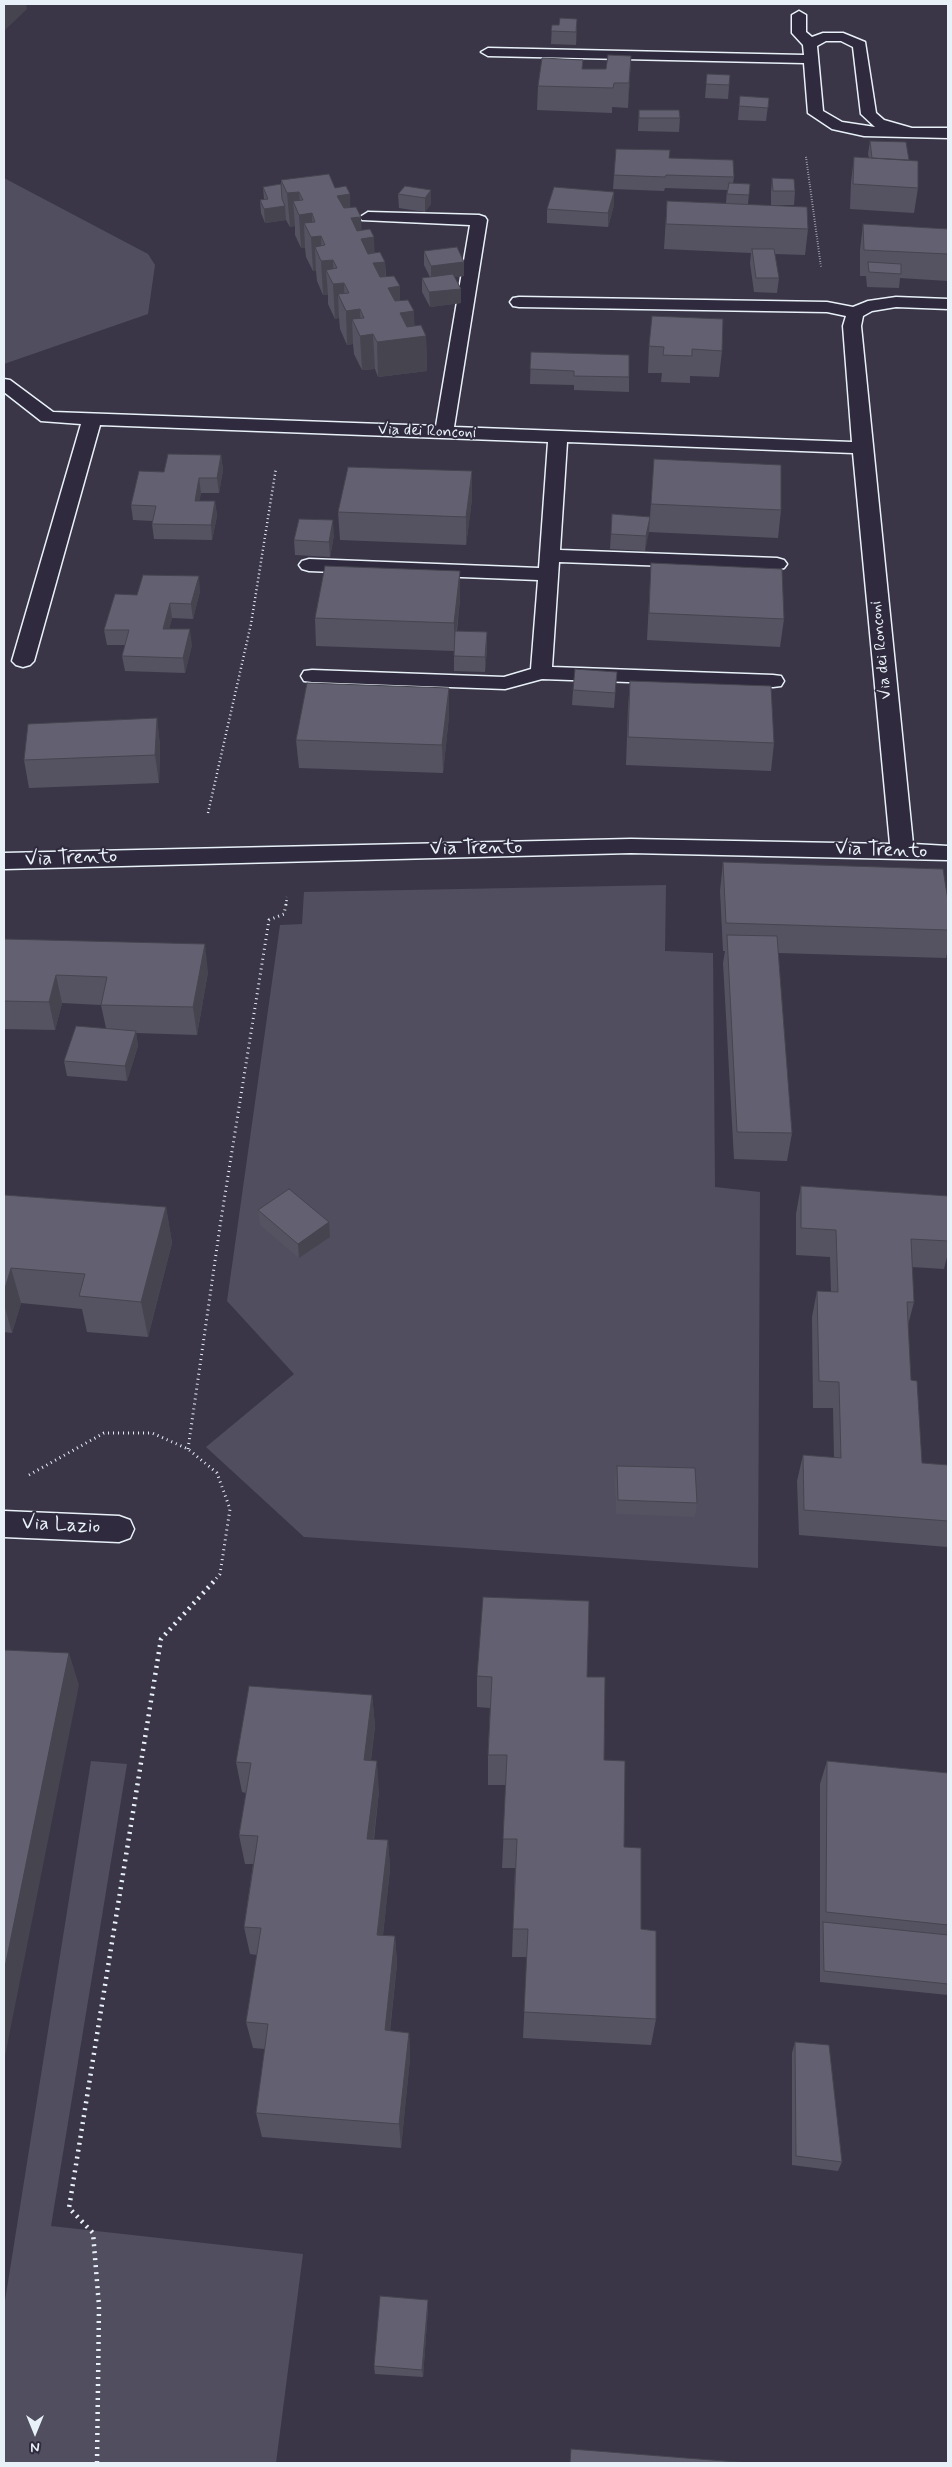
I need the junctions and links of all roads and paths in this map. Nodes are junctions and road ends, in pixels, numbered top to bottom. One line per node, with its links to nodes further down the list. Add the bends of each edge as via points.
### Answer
1 (799, 15): 3 (street, via 799,33)
2 (488, 52): 3 (street)
3 (810, 52): 4 (street, via 816,114 837,126 864,131); 4 (street, via 822,37 843,37 860,45 869,114 879,123)
4 (911, 132): 5 (street)
5 (948, 133)
6 (806, 157): 10 (path)
7 (368, 218): 14 (street, via 479,220)
8 (519, 302): 10 (street)
9 (948, 304): 11 (street, via 896,302 868,306)
10 (827, 307): 11 (street)
11 (855, 313): 16 (street, Via dei Ronconi, via 852,326)
12 (4, 384): 13 (street, Via dei Ronconi, via 48,417)
13 (92, 419): 14 (street, Via dei Ronconi); 21 (street)
14 (444, 432): 15 (street, Via dei Ronconi)
15 (558, 436): 16 (street, Via dei Ronconi); 20 (street)
16 (862, 448): 26 (street, Via dei Ronconi)
17 (277, 459): 25 (path, via 250,624)
18 (778, 564): 20 (street)
19 (309, 565): 20 (street)
20 (549, 565): 22 (street)
21 (24, 661)
22 (541, 672): 23 (street, via 505,682); 24 (street)
23 (312, 676)
24 (773, 681)
25 (208, 814)
26 (902, 852): 27 (street, Via Trento); 28 (street, Via Trento, via 630,846)
27 (948, 854)
28 (4, 861)
29 (287, 889): 30 (path, via 284,914 269,920)
30 (188, 1449)
31 (4, 1524): 32 (street, Via Lazio)
32 (119, 1529)
33 (162, 1639): 34 (path, via 69,2208 94,2232 98,2306)
34 (97, 2463)

